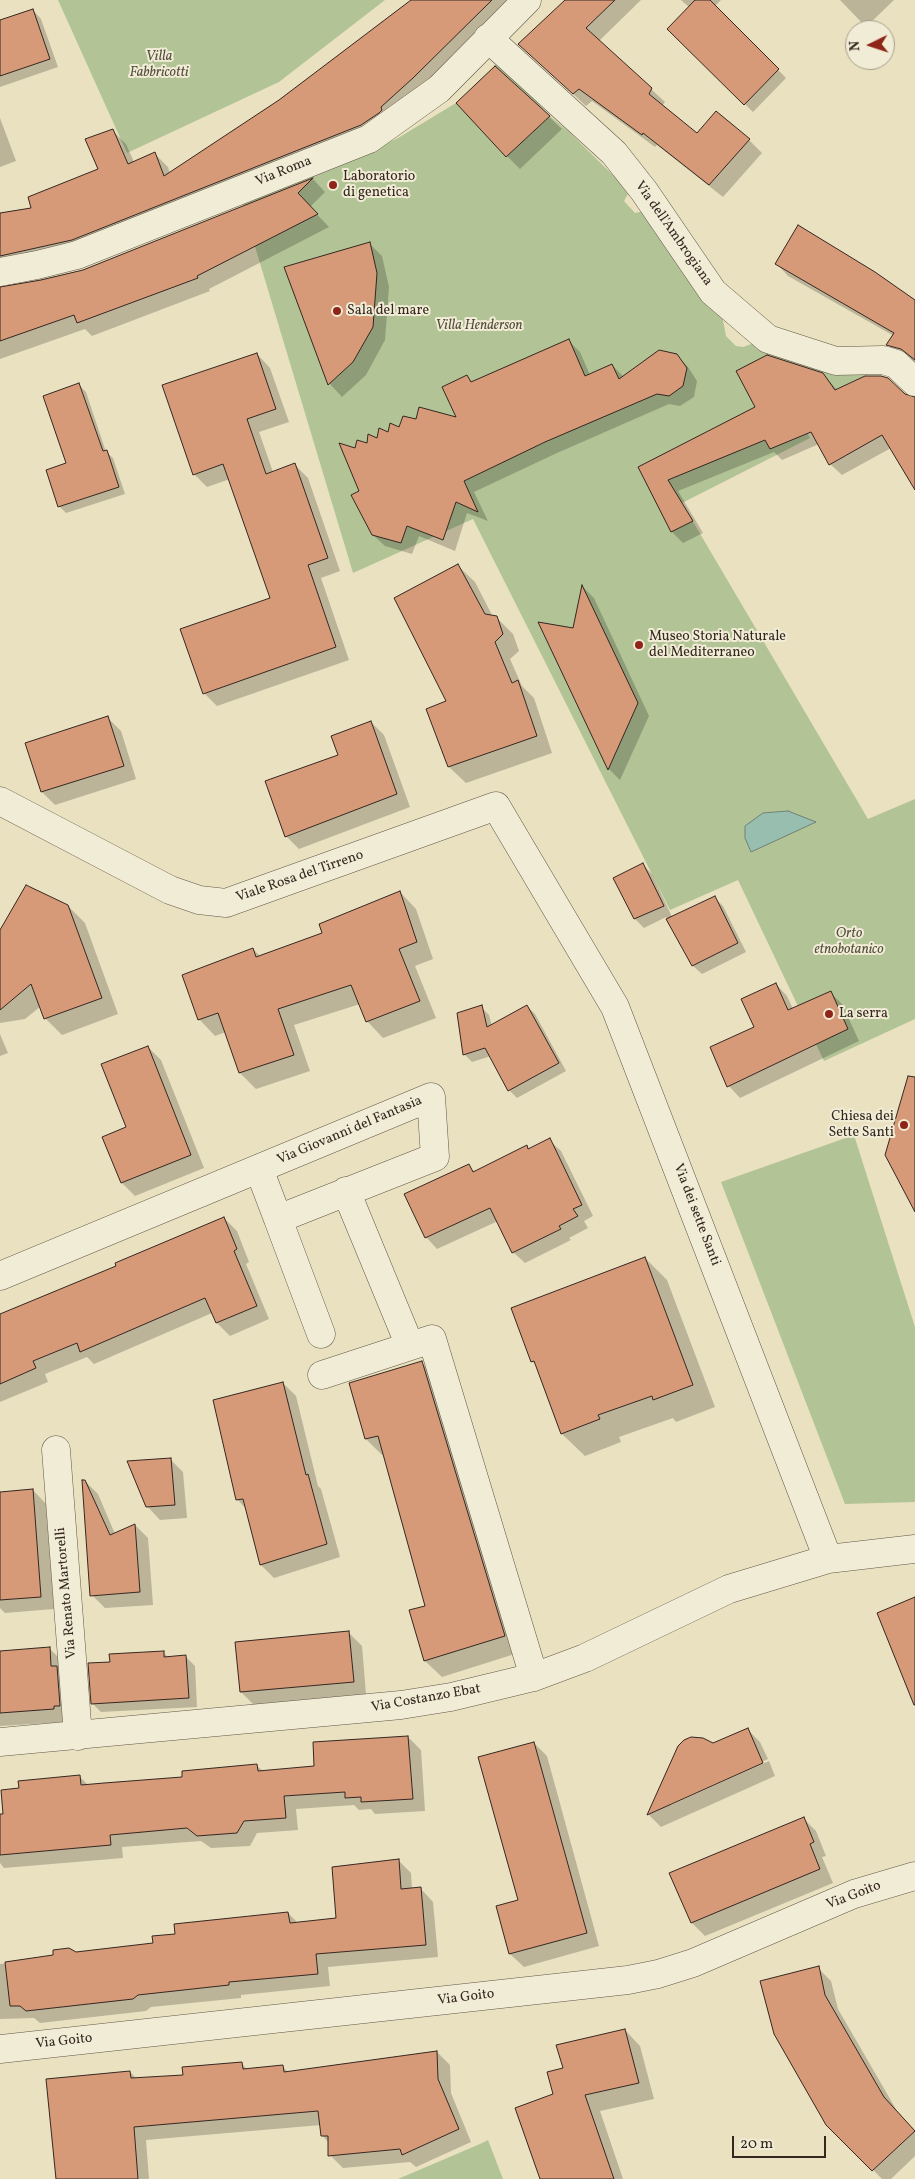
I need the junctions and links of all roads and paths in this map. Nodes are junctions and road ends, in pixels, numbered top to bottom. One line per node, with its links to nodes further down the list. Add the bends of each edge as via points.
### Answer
1 (527, 0): 2 (street, Via Roma)
2 (488, 38): 3 (street, Via Roma, via 439,89 369,139 77,255); 4 (street, Via dell'Ambrogiana, via 614,153 713,292 768,339 836,360 883,360 900,368)
3 (0, 272)
4 (915, 382)
5 (0, 801): 6 (street, Viale Rosa del Tirreno, via 170,890 199,900 226,903)
6 (496, 806): 16 (street, Via dei sette Santi, via 615,1007)
7 (259, 1169): 8 (street, Via Giovanni del Fantasia, via 431,1097 435,1157); 9 (street); 10 (street, Via Giovanni del Fantasia)
8 (346, 1191): 9 (street, Via Giovanni del Fantasia); 12 (street)
9 (278, 1219): 11 (street)
10 (0, 1276)
11 (321, 1334)
12 (410, 1346): 13 (street); 17 (street, via 432,1339)
13 (322, 1375)
14 (56, 1450): 18 (street, Via Renato Martorelli)
15 (915, 1549): 16 (street)
16 (828, 1559): 17 (street, Via Costanzo Ebat, via 729,1589 585,1658)
17 (534, 1677): 18 (street, Via Costanzo Ebat, via 401,1706)
18 (78, 1736): 19 (street, Via Costanzo Ebat)
19 (0, 1742)
20 (915, 1876): 21 (street, Via Goito, via 854,1894 692,1963 658,1974)
21 (0, 2049)

